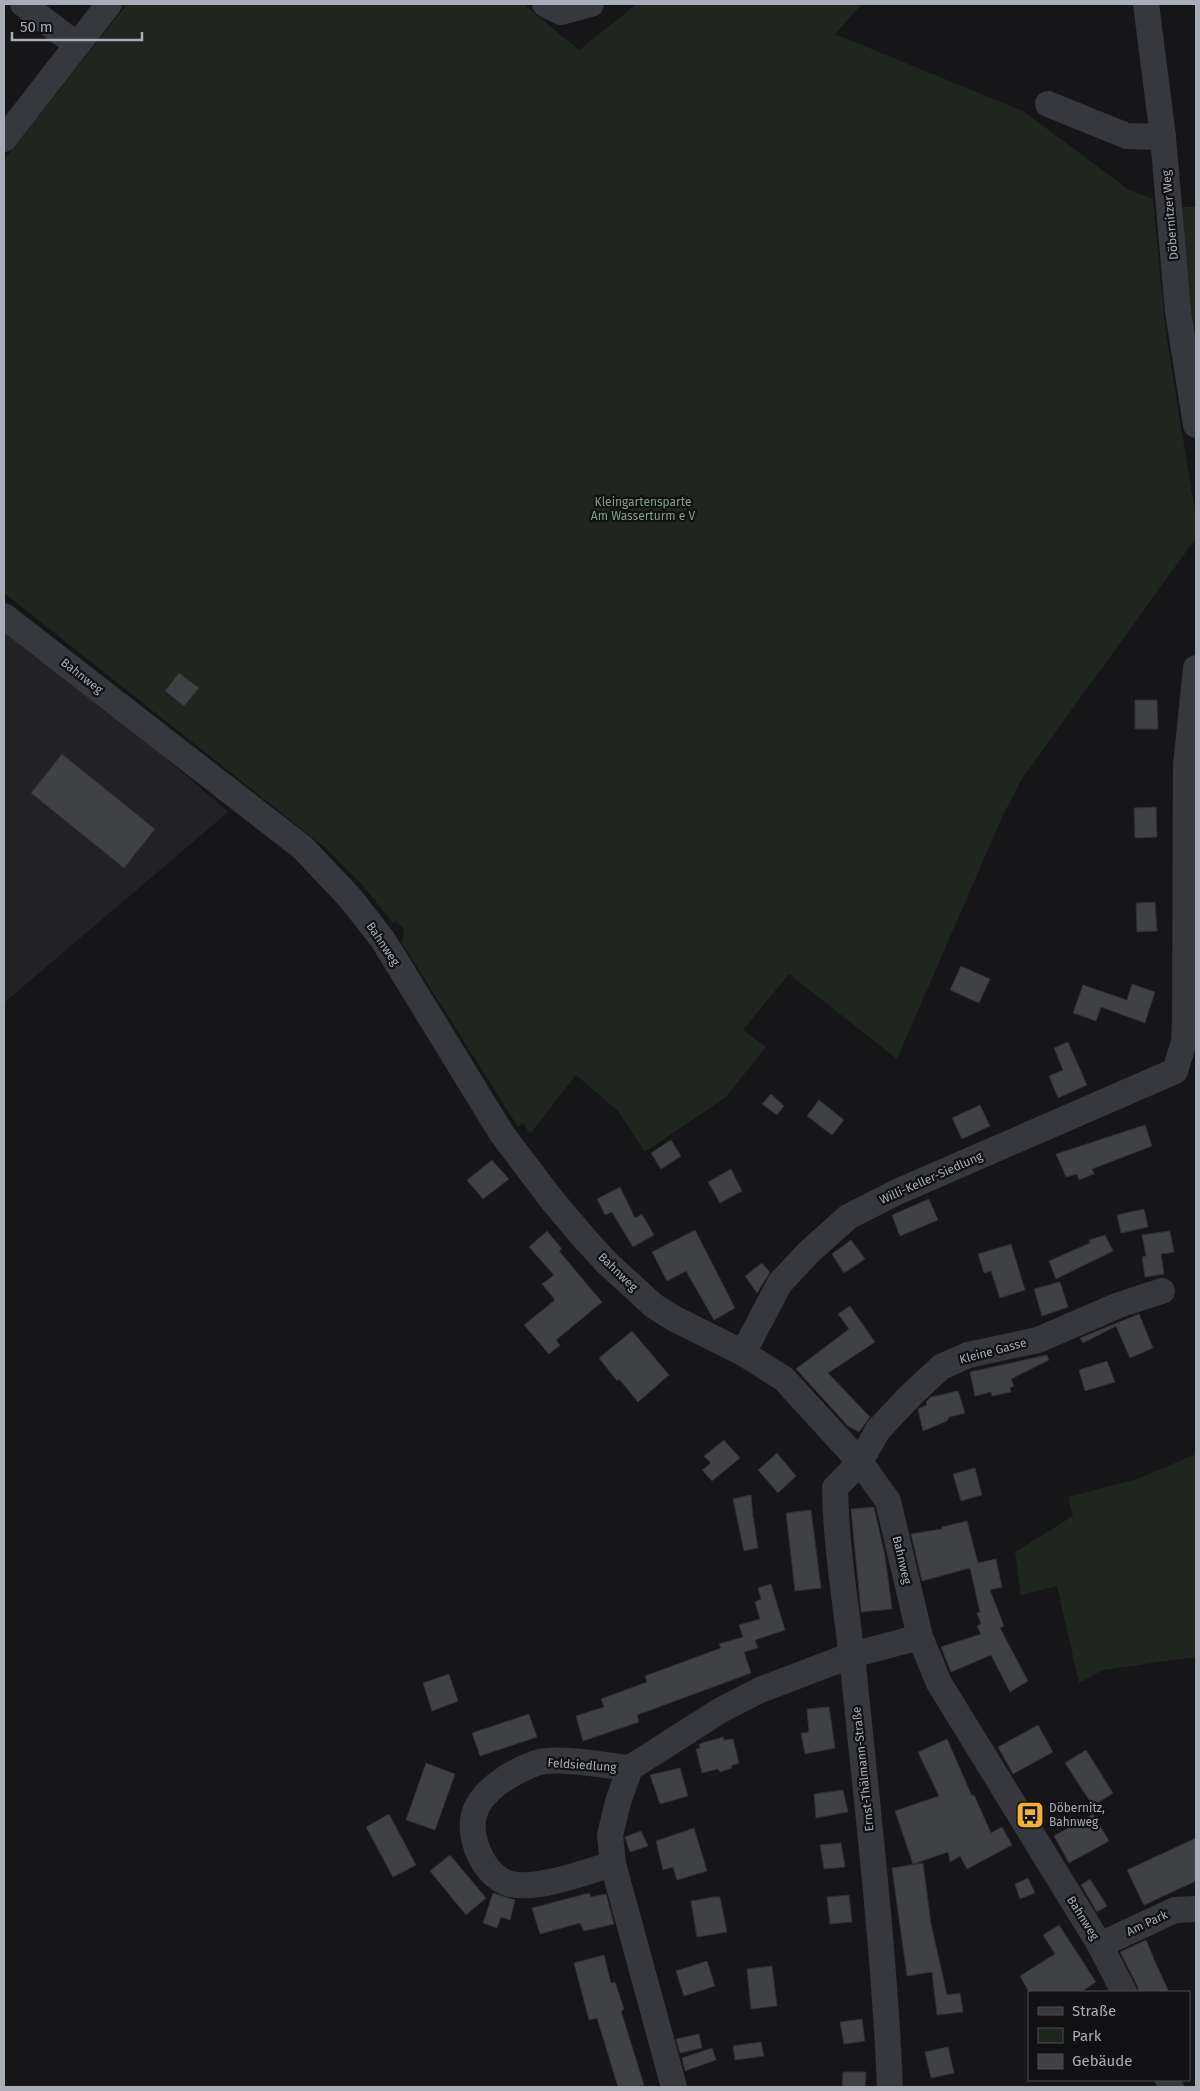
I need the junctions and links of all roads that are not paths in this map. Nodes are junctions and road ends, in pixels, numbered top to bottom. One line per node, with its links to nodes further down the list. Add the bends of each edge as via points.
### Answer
1 (22, 4): 6 (street)
2 (109, 4): 6 (street)
3 (545, 4): 4 (street, via 560,12)
4 (591, 4)
5 (1146, 4): 8 (street, Döbernitzer Weg)
6 (69, 55): 9 (street)
7 (1048, 104): 8 (street, via 1127,136)
8 (1164, 137): 10 (street, Döbernitzer Weg, via 1178,312)
9 (4, 139)
10 (1196, 425)
11 (4, 616): 15 (street, Bahnweg, via 303,848 351,899 383,940 502,1134 607,1264 654,1306)
12 (1196, 668): 13 (street, Willi-Keller-Siedlung, via 1186,765)
13 (1186, 1072): 15 (street, Willi-Keller-Siedlung, via 897,1192 848,1218 780,1283)
14 (1162, 1291): 16 (street, Kleine Gasse, via 1119,1305 1038,1340 968,1356 941,1367 878,1430)
15 (743, 1353): 16 (street, Bahnweg, via 784,1379)
16 (860, 1462): 17 (street, Bahnweg, via 888,1501); 18 (street, Ernst-Thälmann-Straße, via 835,1488 836,1526)
17 (920, 1637): 18 (street, Feldsiedlung); 22 (street, Bahnweg, via 939,1684)
18 (852, 1655): 19 (street, Feldsiedlung, via 739,1699); 25 (street, Ernst-Thälmann-Straße, via 886,1995)
19 (630, 1768): 20 (street, Feldsiedlung, via 610,1835); 20 (street, Feldsiedlung, via 552,1761 538,1763 505,1778 487,1794 474,1814 476,1845 481,1858 490,1872 503,1881 516,1885 552,1881)
20 (613, 1864): 24 (street, Feldsiedlung)
21 (1196, 1908): 22 (street, Am Park, via 1175,1910)
22 (1100, 1945): 23 (street, Bahnweg)
23 (1123, 1991)
24 (674, 2087)
25 (890, 2087)

